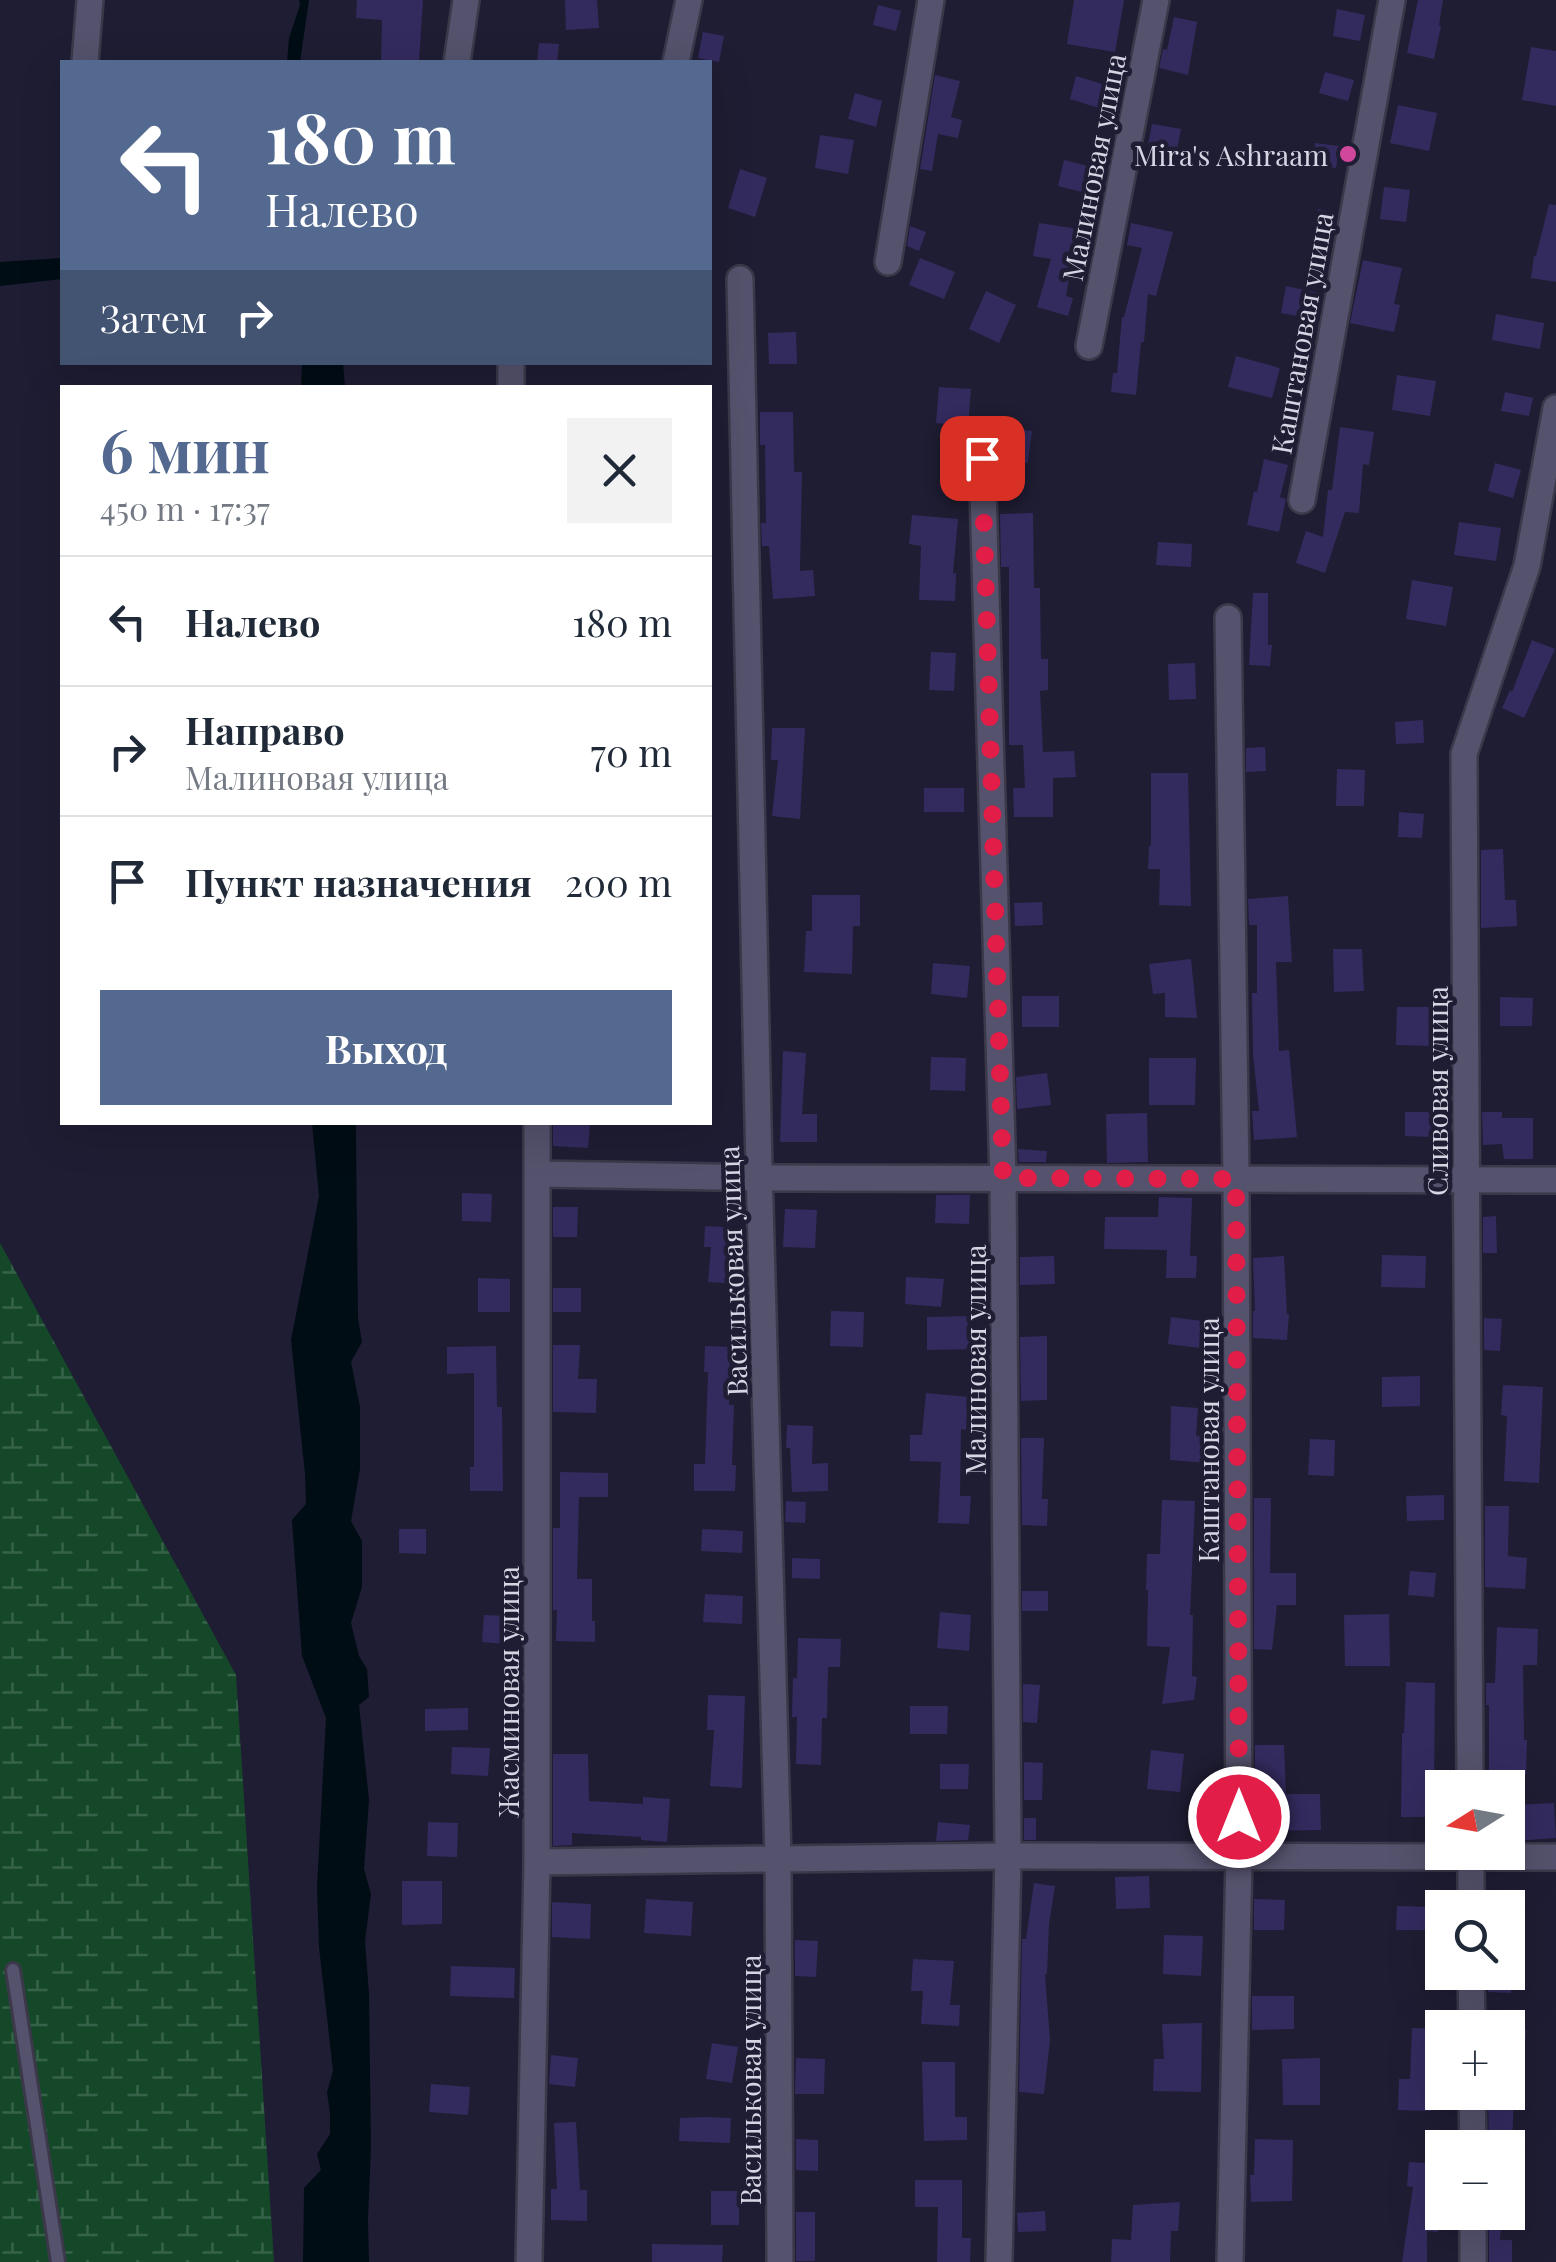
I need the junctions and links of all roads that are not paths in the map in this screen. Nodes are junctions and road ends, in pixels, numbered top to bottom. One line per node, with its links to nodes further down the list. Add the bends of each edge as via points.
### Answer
1 (90, 0): 7 (street)
2 (466, 0): 8 (street)
3 (688, 0): 9 (street)
4 (930, 0): 10 (street)
5 (1156, 0): 12 (street, Малиновая улица)
6 (1392, 0): 15 (street, Каштановая улица)
7 (84, 60)
8 (457, 60)
9 (676, 60)
10 (888, 262)
11 (740, 279): 19 (street, Васильковая улица)
12 (1088, 346)
13 (1556, 408): 22 (street, Сливовая улица, via 1527,566 1464,754)
14 (982, 458): 20 (street, Малиновая улица)
15 (1302, 500)
16 (1228, 618): 21 (street, Каштановая улица)
17 (536, 1125): 18 (street, Жасминовая улица)
18 (538, 1174): 19 (street); 31 (street, Жасминовая улица)
19 (759, 1178): 20 (street); 30 (street, Васильковая улица)
20 (1003, 1178): 21 (street); 26 (street, Малиновая улица)
21 (1236, 1179): 22 (street); 28 (street, Каштановая улица)
22 (1466, 1180): 23 (street); 24 (street, Сливовая улица)
23 (1556, 1180)
24 (1470, 1770)
25 (1425, 1855): 28 (street)
26 (1008, 1856): 28 (street); 30 (street); 37 (street, Малиновая улица)
27 (1525, 1856): 29 (street)
28 (1239, 1857): 38 (street, Каштановая улица)
29 (1556, 1857)
30 (778, 1858): 31 (street); 36 (street, Васильковая улица)
31 (537, 1862): 35 (street, Жасминовая улица)
32 (13, 1970): 34 (lane)
33 (1473, 2230): 39 (street)
34 (58, 2262)
35 (529, 2262)
36 (780, 2262)
37 (999, 2262)
38 (1230, 2262)
39 (1473, 2262)

